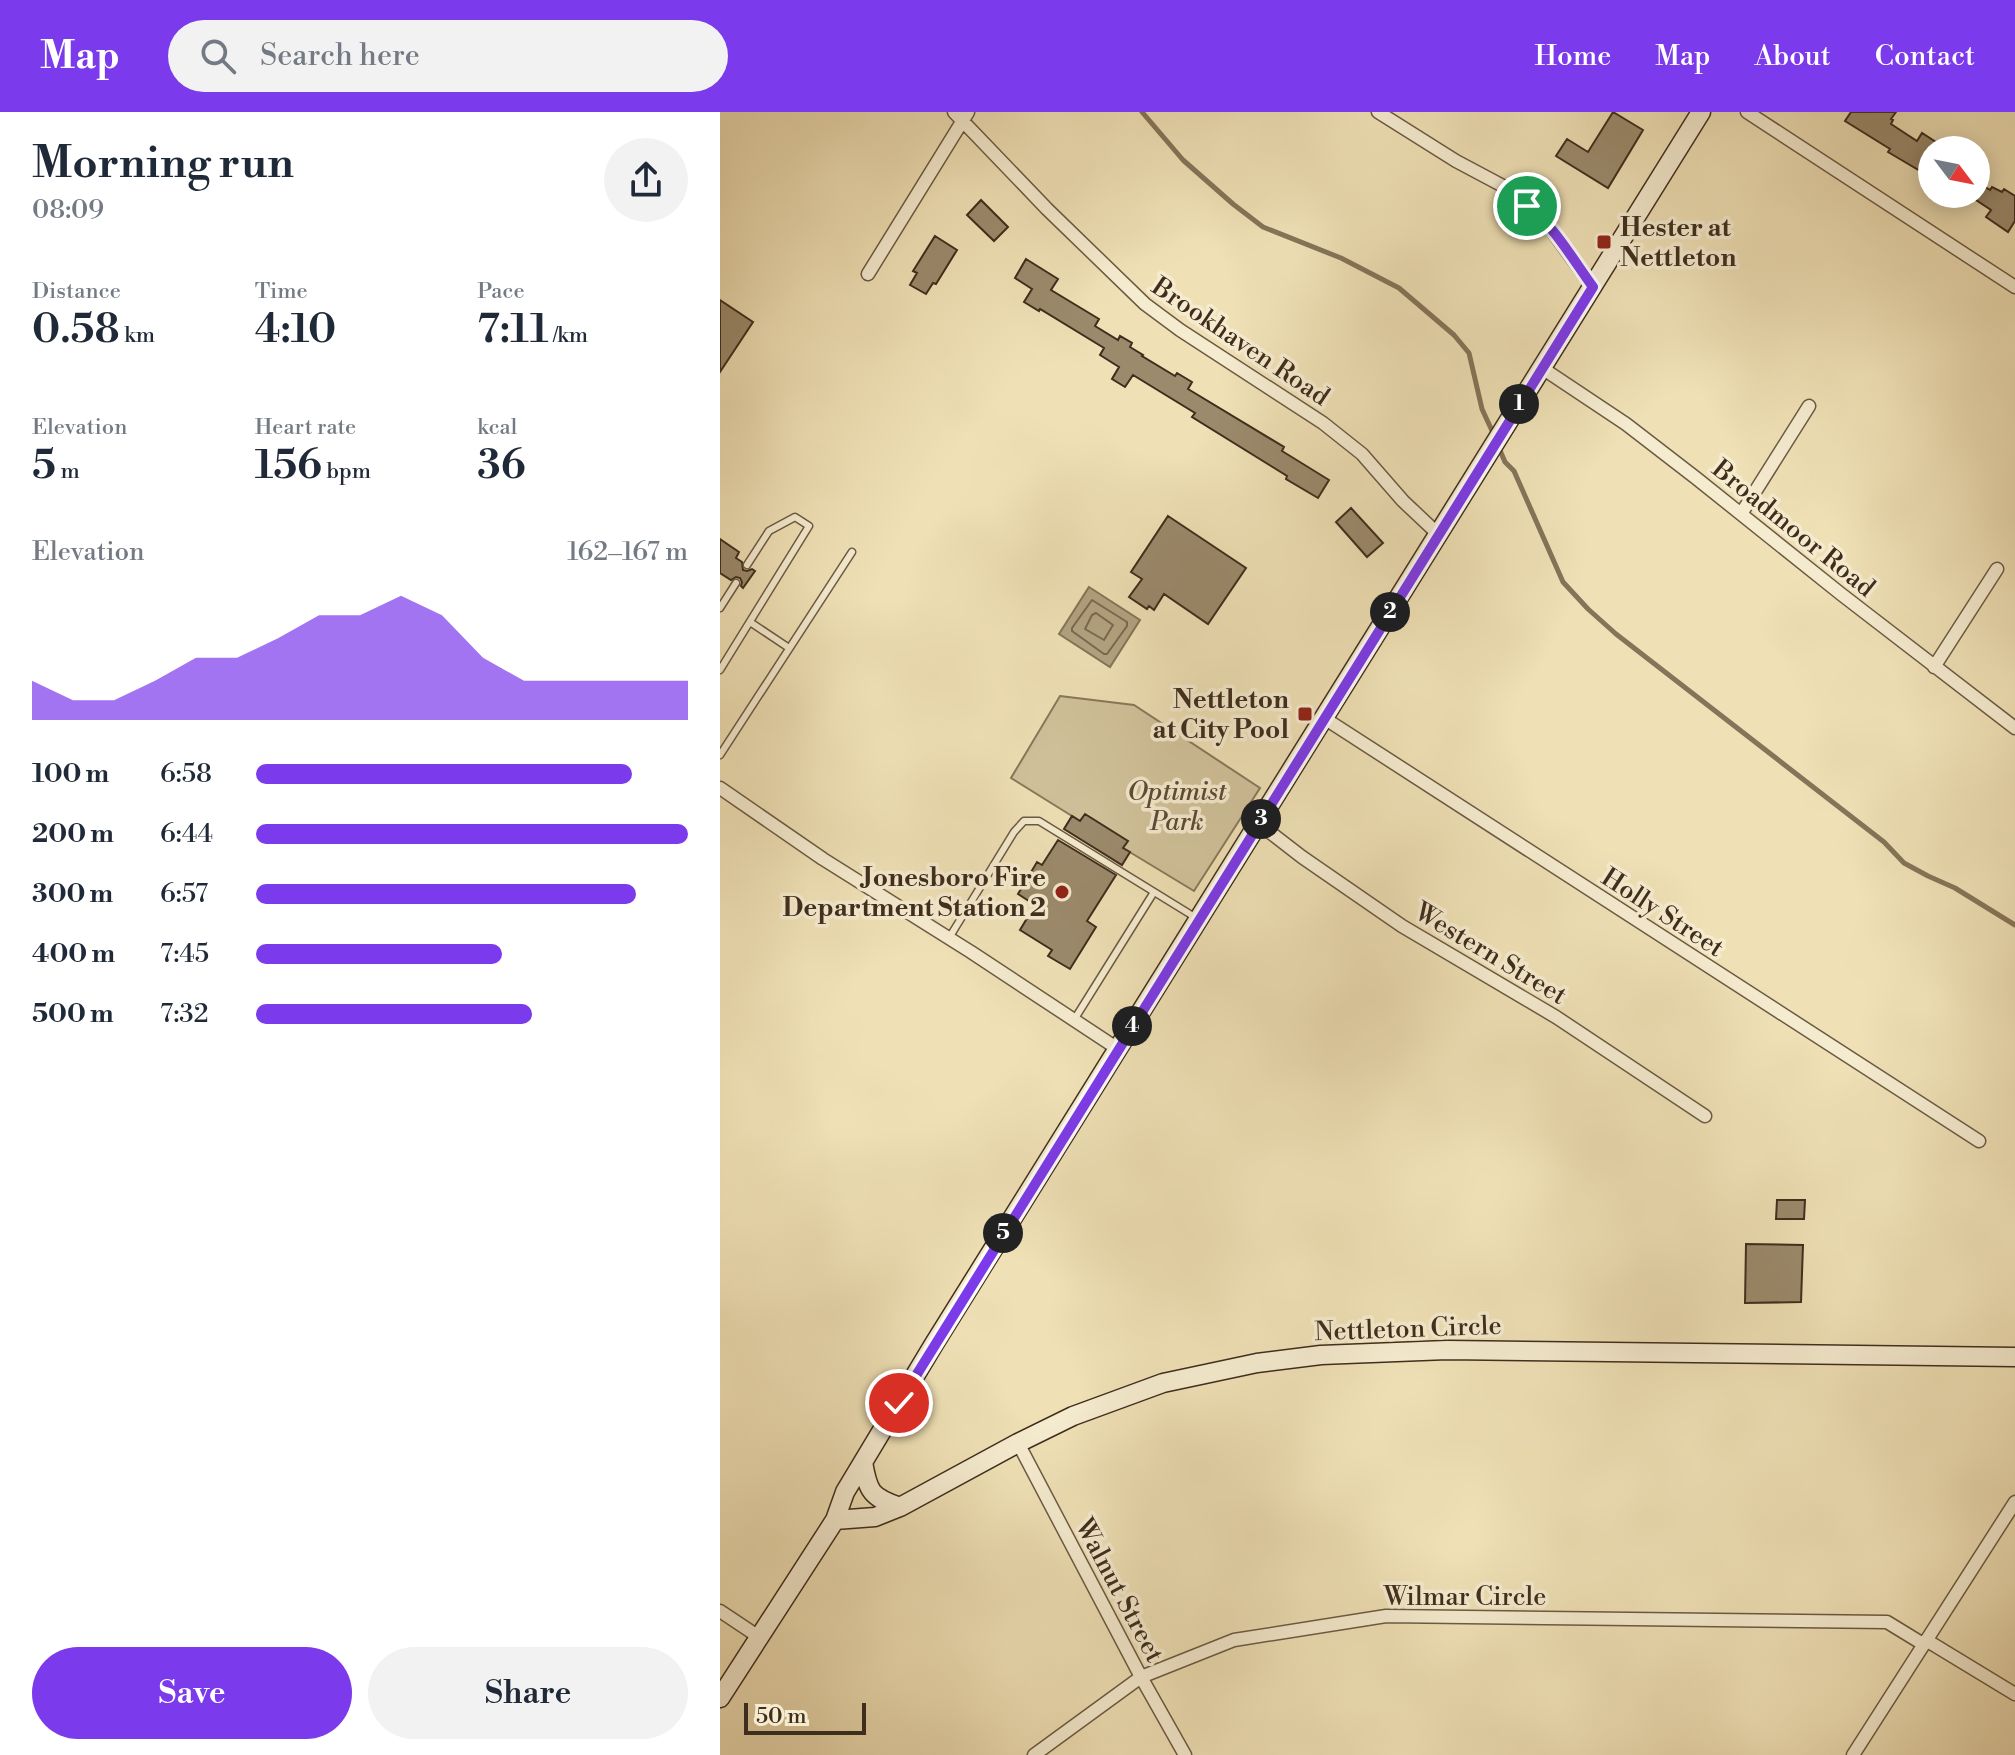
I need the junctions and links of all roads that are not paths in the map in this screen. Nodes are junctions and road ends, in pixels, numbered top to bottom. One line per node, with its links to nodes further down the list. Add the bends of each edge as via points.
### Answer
1 (1378, 112): 5 (street)
2 (1701, 112): 7 (street)
3 (1747, 112): 8 (street)
4 (961, 115): 6 (street); 12 (street, Brookhaven Road, via 1145,304 1323,423 1362,454)
5 (1393, 116): 7 (street, via 1532,209)
6 (868, 274)
7 (1593, 287): 9 (street)
8 (2015, 287)
9 (1542, 368): 11 (street, Broadmoor Road, via 1626,424); 12 (street)
10 (1809, 406): 11 (street)
11 (1741, 514): 20 (street, Broadmoor Road)
12 (1438, 534): 22 (street)
13 (852, 552): 19 (lane)
14 (747, 565): 18 (lane, via 769,531 795,517 809,526)
15 (1997, 569): 20 (street)
16 (736, 583): 17 (lane)
17 (720, 608)
18 (750, 622): 19 (lane); 21 (lane)
19 (789, 648): 24 (lane)
20 (1934, 667): 23 (street, Broadmoor Road)
21 (720, 670)
22 (1324, 718): 26 (street); 33 (street, Holly Street)
23 (2015, 728)
24 (720, 755)
25 (720, 788): 29 (street)
26 (1258, 823): 28 (street); 32 (street, Western Street, via 1402,926 1556,1017)
27 (1154, 892): 28 (lane); 29 (lane, via 1039,821 1024,821); 30 (lane)
28 (1198, 919): 31 (street)
29 (949, 938): 30 (street)
30 (1074, 1020): 31 (street)
31 (1118, 1049): 36 (street)
32 (1705, 1116)
33 (1979, 1141)
34 (2015, 1357): 35 (street, Nettleton Circle, via 1447,1350 1321,1355 1163,1383)
35 (1018, 1443): 38 (street, Nettleton Circle); 43 (street, Walnut Street)
36 (863, 1462): 38 (street, via 870,1490); 39 (street)
37 (2014, 1506): 42 (street)
38 (900, 1507): 39 (street, Nettleton Circle, via 875,1517)
39 (835, 1520): 41 (street)
40 (720, 1611): 41 (street)
41 (759, 1637): 45 (street)
42 (1925, 1642): 43 (street, Wilmar Circle, via 1887,1622 1386,1616 1234,1640); 44 (street, Wilmar Circle); 48 (street)
43 (1141, 1677): 46 (street, Wilmar Circle); 47 (street, Walnut Street)
44 (2015, 1694)
45 (720, 1698)
46 (1034, 1755)
47 (1185, 1755)
48 (1853, 1755)

